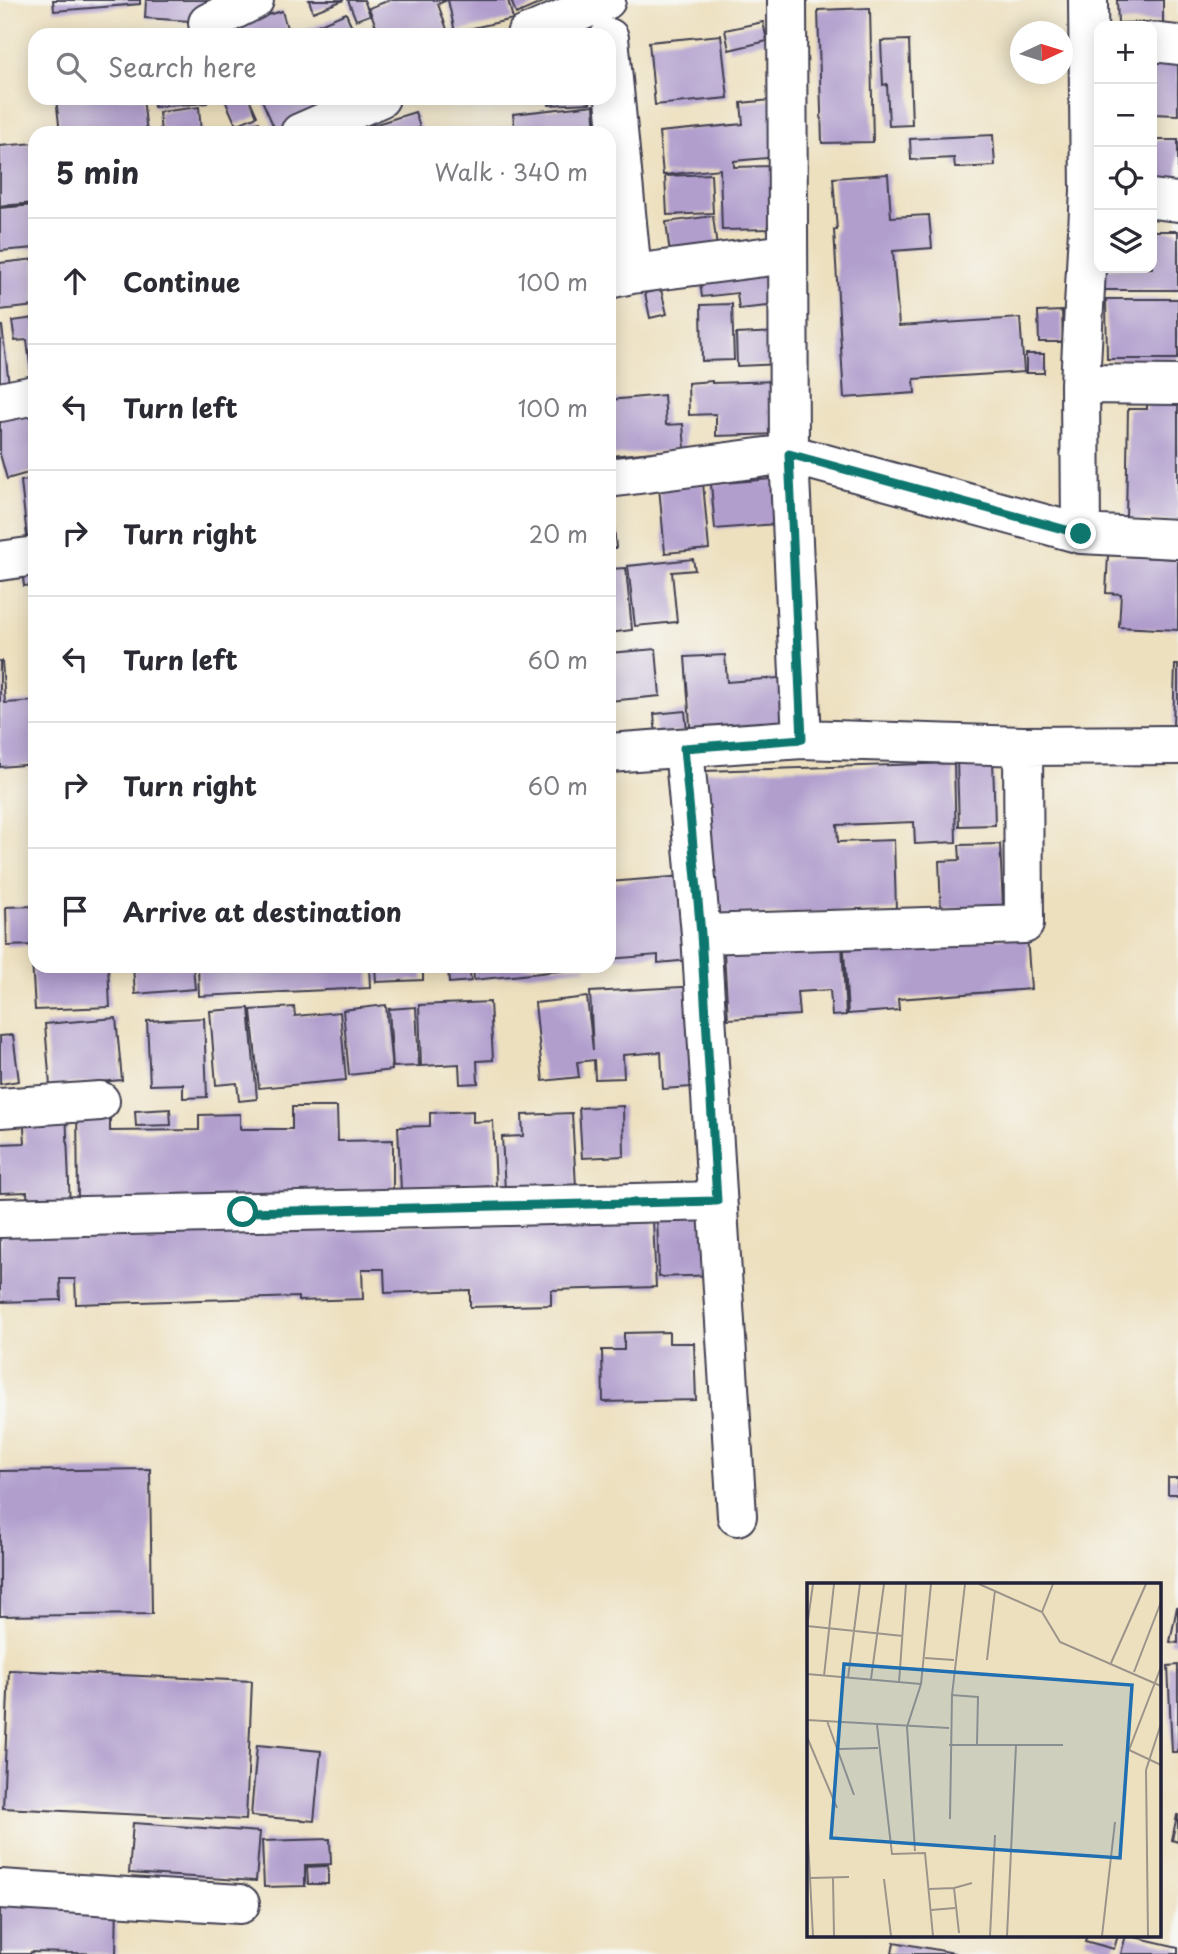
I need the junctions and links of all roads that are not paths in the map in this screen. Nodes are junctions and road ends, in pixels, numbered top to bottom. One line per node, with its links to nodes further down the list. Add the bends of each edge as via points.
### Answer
1 (254, 0): 4 (street)
2 (606, 0): 6 (street); 7 (street)
3 (787, 0): 18 (street)
4 (208, 23)
5 (1091, 24): 15 (street)
6 (542, 28)
7 (608, 28)
8 (1157, 43): 9 (street)
9 (1178, 45)
10 (364, 105): 12 (street)
11 (612, 105): 13 (street)
12 (316, 126)
13 (613, 126)
14 (616, 189): 19 (street)
15 (1094, 192): 20 (street)
16 (1157, 200): 17 (street)
17 (1178, 202)
18 (787, 254): 19 (street); 24 (street)
19 (620, 276)
20 (1080, 384): 21 (street); 26 (street)
21 (1178, 385)
22 (28, 396): 23 (street)
23 (0, 402)
24 (789, 454): 25 (street); 26 (street); 30 (street)
25 (616, 477)
26 (1081, 534): 27 (street)
27 (1178, 539)
28 (28, 557): 29 (street)
29 (0, 561)
30 (802, 739): 32 (street); 33 (street)
31 (1178, 745): 32 (street)
32 (1023, 746): 35 (street, via 1024,924)
33 (684, 748): 34 (street); 35 (street)
34 (616, 753)
35 (701, 934): 38 (street)
36 (100, 1101): 37 (street)
37 (0, 1108)
38 (717, 1201): 39 (street); 40 (street)
39 (0, 1218)
40 (737, 1516)
41 (0, 1889): 42 (street)
42 (240, 1904)

